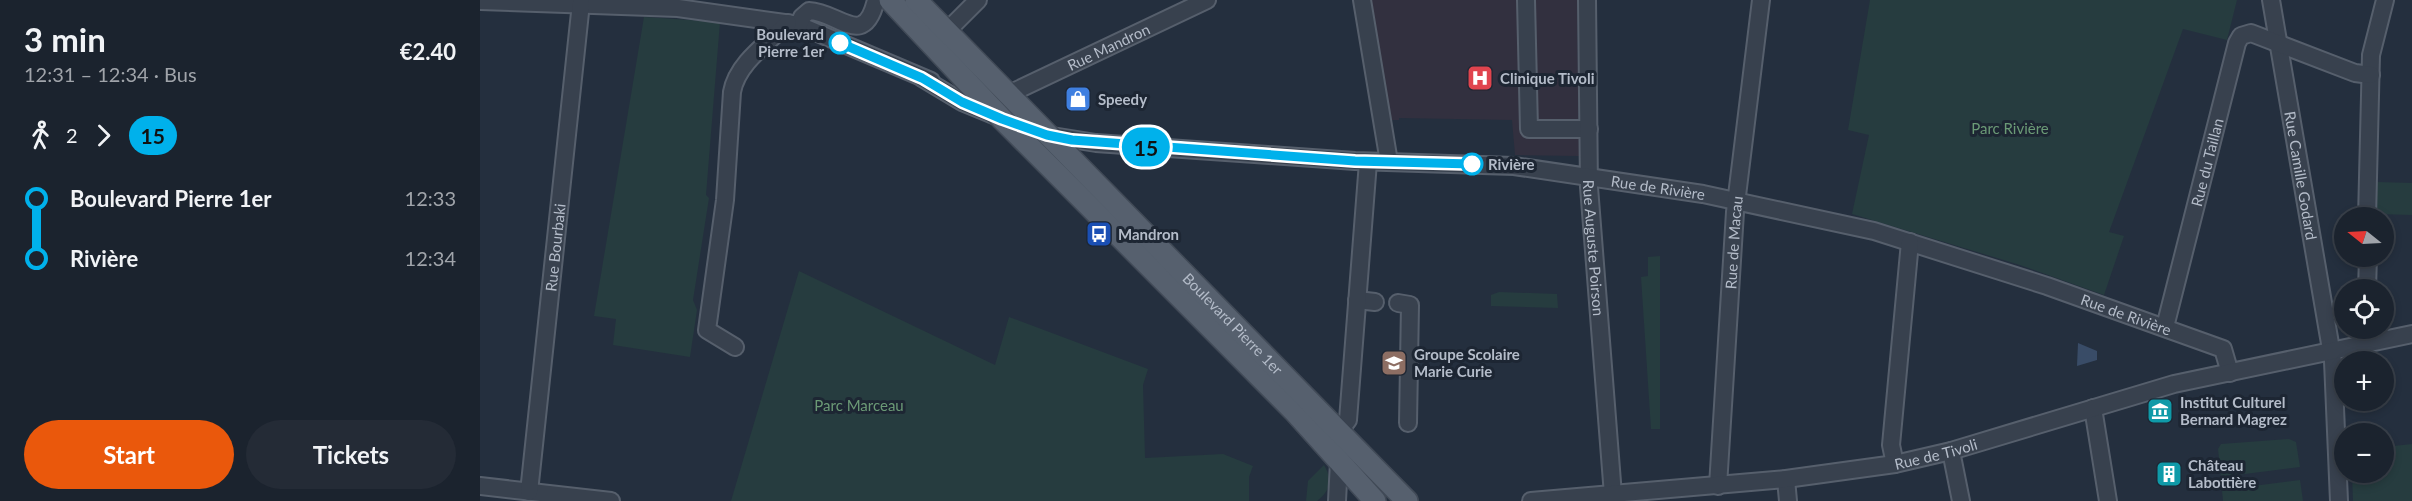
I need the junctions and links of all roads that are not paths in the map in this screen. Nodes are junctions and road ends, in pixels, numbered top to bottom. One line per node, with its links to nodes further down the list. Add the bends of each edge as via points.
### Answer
1 (876, 0): 15 (street, via 873,15 860,26 849,26 809,11)
2 (890, 0): 20 (main road, Boulevard Pierre 1er)
3 (916, 0): 16 (main road, Boulevard Pierre 1er)
4 (978, 0): 16 (street)
5 (1207, 0): 21 (street, Rue Mandron)
6 (1362, 0): 27 (street)
7 (1526, 0): 23 (street, via 1529,129)
8 (1587, 0): 23 (street, Rue Auguste Poirson)
9 (1761, 0): 30 (street, Rue de Macau)
10 (2271, 0): 17 (street, Rue Camille Godard)
11 (2385, 0): 18 (street)
12 (485, 1): 13 (street)
13 (581, 3): 14 (street); 52 (street, Rue Bourbaki)
14 (688, 5): 15 (street)
15 (794, 24): 19 (street); 40 (street, via 734,78 725,200 707,330)
16 (947, 31): 21 (main road, Boulevard Pierre 1er)
17 (2277, 43): 18 (street); 36 (street, Rue du Taillan, via 2251,33 2241,36 2237,43); 41 (street, Rue Camille Godard)
18 (2370, 75): 31 (street)
19 (922, 78): 20 (street); 22 (street, Rue de Rivière, via 962,102)
20 (975, 91): 21 (street); 22 (main road, Boulevard Pierre 1er)
21 (1009, 94): 22 (street); 24 (main road, Boulevard Pierre 1er)
22 (1002, 119): 24 (street, Rue de Rivière); 47 (main road, Boulevard Pierre 1er, via 1294,411)
23 (1589, 129): 29 (street, Rue Auguste Poirson)
24 (1047, 135): 25 (street, Rue de Rivière); 28 (main road, Boulevard Pierre 1er)
25 (1095, 143): 26 (street, Rue de Rivière); 28 (street, via 1082,152)
26 (1368, 162): 27 (street, Rue de Rivière); 33 (street)
27 (1389, 162): 29 (street, Rue de Rivière, via 1514,165)
28 (1084, 174): 45 (main road, Boulevard Pierre 1er)
29 (1589, 176): 30 (street, Rue de Rivière); 53 (street, Rue Auguste Poirson)
30 (1736, 201): 32 (street, Rue de Rivière); 51 (street, Rue de Macau)
31 (2367, 207)
32 (1910, 242): 36 (street, Rue de Rivière); 48 (street, via 1891,445)
33 (1357, 300): 34 (street); 45 (street, via 1348,420)
34 (1375, 302)
35 (1398, 303): 44 (street, via 1410,305)
36 (2165, 327): 42 (street, Rue de Rivière, via 2223,349)
37 (2412, 334): 38 (street, Rue de Tivoli)
38 (2394, 335)
39 (2360, 339): 41 (street, Rue de Tivoli)
40 (735, 347)
41 (2331, 352): 42 (street, Rue de Tivoli); 62 (street, Rue Camille Godard)
42 (2230, 373): 43 (street, Rue de Tivoli, via 2174,384)
43 (2093, 408): 46 (street, Rue de Tivoli); 61 (street)
44 (1408, 423)
45 (1339, 432): 54 (main road, Boulevard Pierre 1er)
46 (1951, 451): 48 (street, Rue de Tivoli); 60 (street)
47 (1340, 462): 56 (street); 57 (main road, Boulevard Pierre 1er)
48 (1895, 464): 49 (street, Rue de Tivoli)
49 (1786, 479): 51 (street, Rue de Tivoli); 59 (street)
50 (480, 486): 52 (street)
51 (1718, 486): 53 (street, Rue de Tivoli)
52 (526, 495): 55 (street)
53 (1613, 495): 58 (street, Rue de Tivoli)
54 (1397, 497)
55 (611, 501)
56 (1337, 501)
57 (1375, 501)
58 (1531, 501)
59 (1788, 501)
60 (1960, 501)
61 (2108, 501)
62 (2339, 501)

